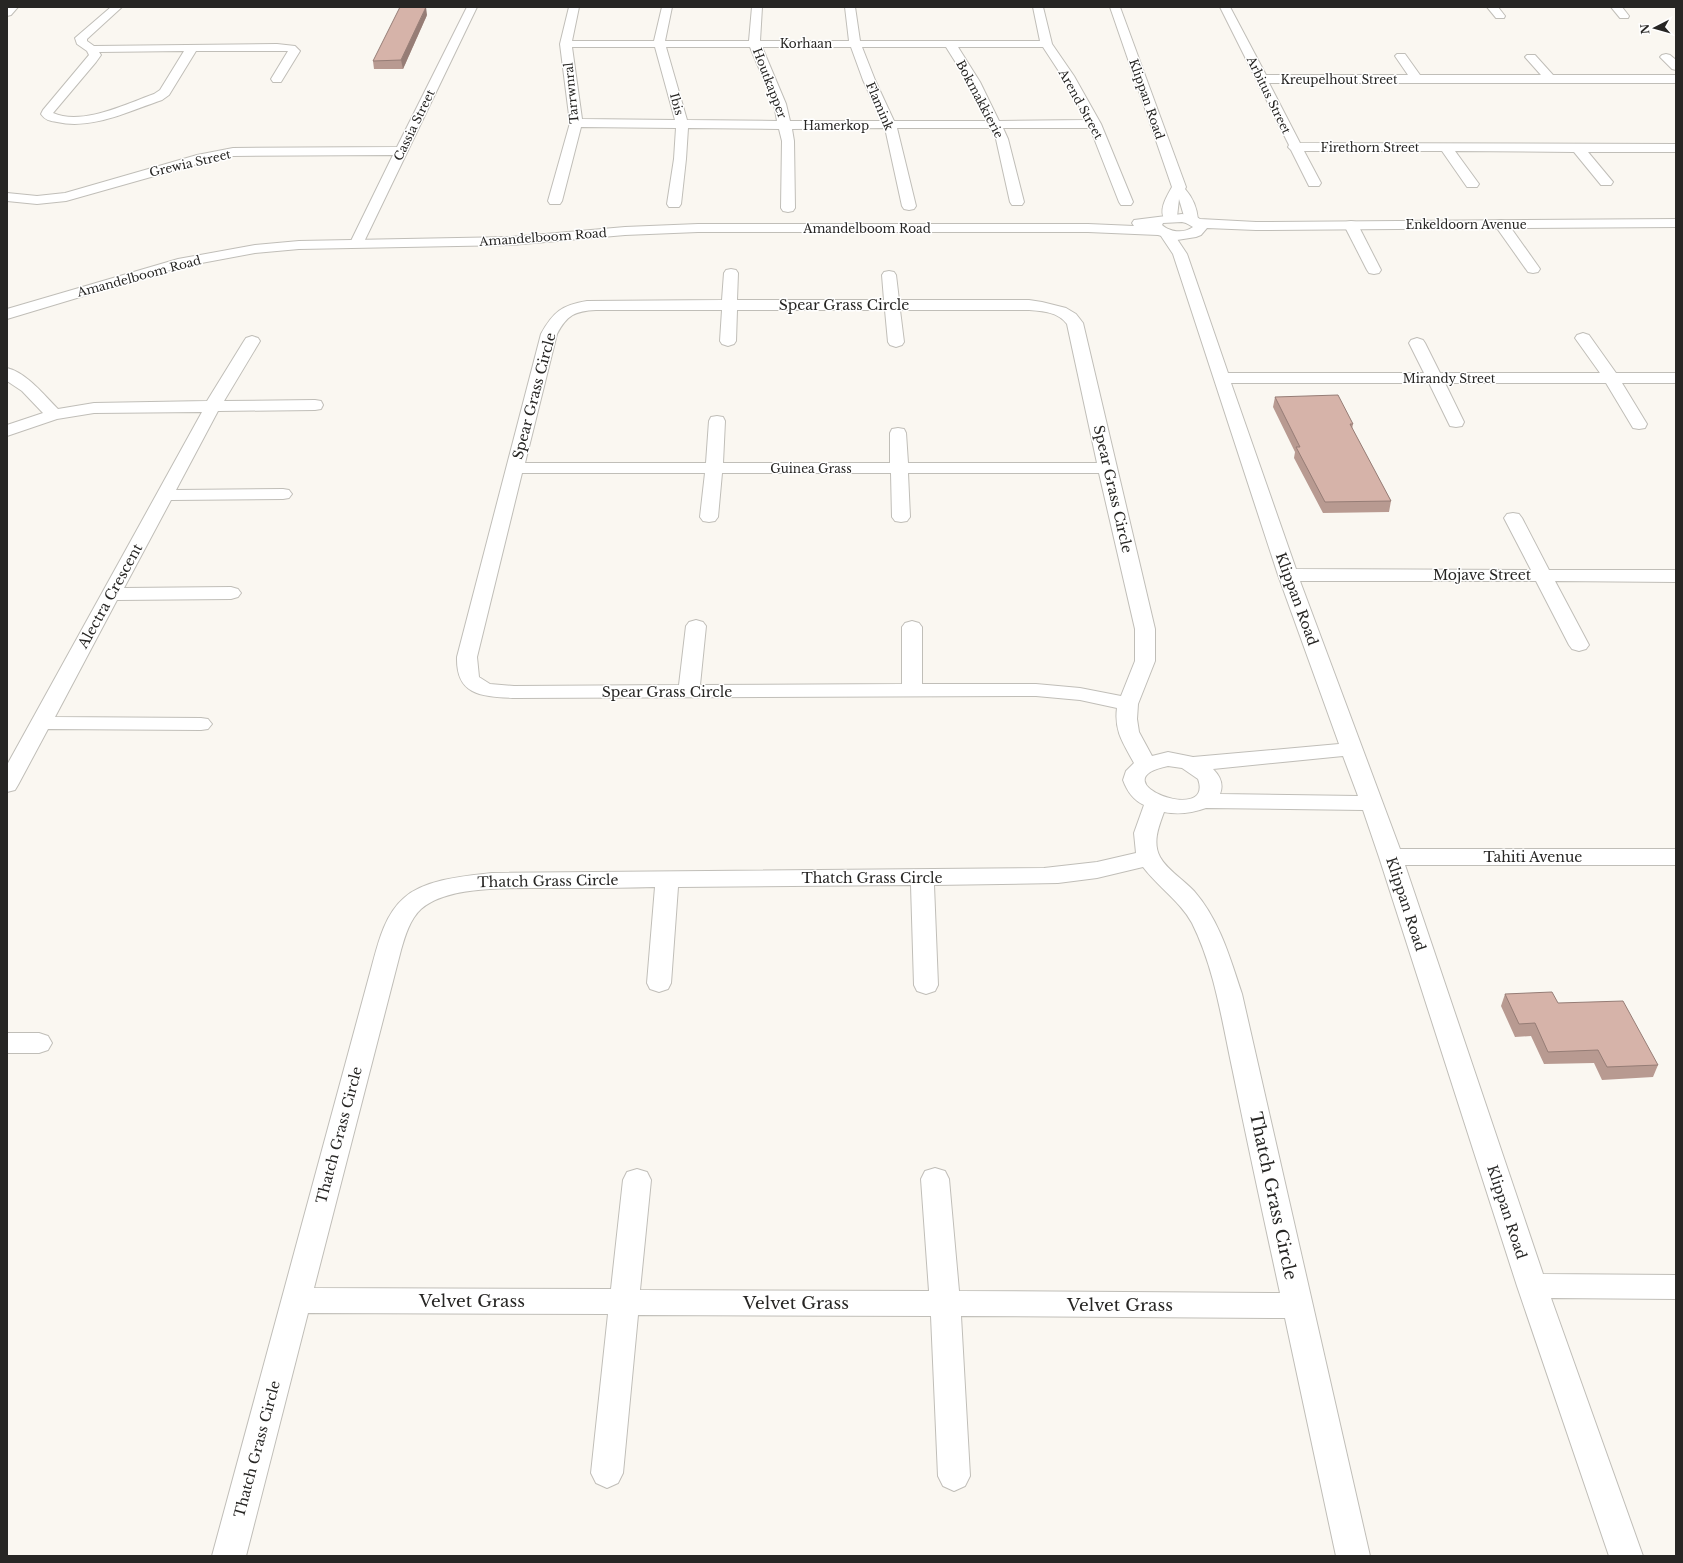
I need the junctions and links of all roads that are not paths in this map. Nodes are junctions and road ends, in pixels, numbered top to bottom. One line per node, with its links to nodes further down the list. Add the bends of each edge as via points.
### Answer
1 (14, 7): 13 (street)
2 (117, 7): 23 (street, via 81,38 83,44)
3 (472, 7): 43 (street, Cassia Street)
4 (574, 7): 19 (street, Tarrwnral)
5 (667, 7): 16 (street, Ibis)
6 (757, 7): 17 (street, Houtkapper)
7 (850, 7): 18 (street, Flamink)
8 (1038, 7): 21 (street, Arend Street)
9 (1115, 7): 47 (street, Klippan Road)
10 (1225, 7): 29 (street, Arbitus Street)
11 (1492, 7): 14 (street)
12 (1616, 7): 15 (street)
13 (7, 13)
14 (1500, 16)
15 (1624, 16)
16 (659, 43): 17 (street, Korhaan); 19 (street, Korhaan); 34 (street, Ibis)
17 (754, 43): 18 (street, Korhaan); 36 (street, Houtkapper, via 780,104)
18 (855, 43): 20 (street, Korhaan); 37 (street, Flamink)
19 (566, 44): 33 (street, Tarrwnral)
20 (950, 44): 21 (street, Korhaan); 38 (street, Bokmakkierie, via 974,82)
21 (1046, 44): 35 (street, Arend Street, via 1068,76)
22 (192, 48): 23 (street); 23 (street, via 165,92 158,97 94,119 68,121 50,117 47,114 49,110 92,60 95,55); 28 (street, via 291,48 294,51)
23 (92, 49)
24 (1401, 56): 30 (street, Kreupelhout Street)
25 (1532, 57): 31 (street)
26 (1666, 57): 27 (street)
27 (1676, 67)
28 (277, 79)
29 (1261, 79): 30 (street, Kreupelhout Street); 39 (street, Arbitus Street)
30 (1416, 79): 31 (street, Kreupelhout Street)
31 (1550, 79): 32 (street, Kreupelhout Street)
32 (1676, 80)
33 (576, 123): 34 (street, Hamerkop); 49 (street, Tarrwnral)
34 (682, 124): 36 (street, Hamerkop); 52 (street, Ibis)
35 (1095, 124): 38 (street, Hamerkop); 51 (street, Arend Street)
36 (786, 125): 37 (street, Hamerkop); 54 (street, Houtkapper)
37 (890, 125): 38 (street, Hamerkop); 53 (street, Flamink)
38 (996, 125): 50 (street, Bokmakkierie, via 1008,161)
39 (1294, 147): 40 (street, Firethorn Street); 45 (street, Arbitus Street)
40 (1446, 148): 41 (street, Firethorn Street); 46 (street)
41 (1578, 148): 42 (street, Firethorn Street); 44 (street)
42 (1676, 148)
43 (401, 151): 48 (street, Grewia Street, via 233,152 202,158 66,197 37,200); 60 (street, Cassia Street)
44 (1606, 182)
45 (1314, 183)
46 (1472, 184)
47 (1178, 190): 58 (street, via 1171,201); 59 (street, Klippan Road, via 1184,194 1189,206)
48 (7, 197)
49 (556, 201)
50 (1017, 202)
51 (1126, 202)
52 (674, 204)
53 (909, 206)
54 (788, 208)
55 (1676, 223): 56 (street, Enkeldoorn Avenue)
56 (1501, 224): 57 (street, Enkeldoorn Avenue); 61 (street)
57 (1351, 225): 59 (street, Enkeldoorn Avenue, via 1256,226); 62 (street)
58 (1163, 226): 59 (street, Klippan Road); 59 (street, Enkeldoorn Avenue); 60 (street, Amandelboom Road, via 687,228 511,241)
59 (1191, 232): 74 (street, Klippan Road)
60 (357, 243): 67 (street, Amandelboom Road, via 255,249 194,259)
61 (1533, 269)
62 (1374, 270)
63 (731, 273): 65 (street)
64 (889, 275): 66 (street)
65 (729, 305): 66 (street, Spear Grass Circle); 70 (street); 86 (street, Spear Grass Circle, via 596,305 575,308 558,316 549,334)
66 (891, 306): 71 (street); 89 (street, Spear Grass Circle, via 1029,305 1066,313 1075,323)
67 (7, 314)
68 (1583, 338): 76 (street)
69 (252, 341): 79 (street, Alectra Crescent)
70 (728, 341)
71 (896, 342)
72 (1417, 343): 75 (street)
73 (7, 373): 80 (street, via 28,388)
74 (1221, 378): 75 (street, Mirandy Street); 95 (street, Klippan Road)
75 (1434, 378): 76 (street, Mirandy Street); 82 (street)
76 (1610, 378): 77 (street, Mirandy Street); 83 (street)
77 (1676, 378)
78 (315, 405): 79 (street)
79 (213, 406): 80 (street, via 94,408); 91 (street, Alectra Crescent)
80 (54, 415): 84 (street)
81 (717, 421): 87 (street)
82 (1456, 422)
83 (1638, 424)
84 (7, 431)
85 (898, 433): 88 (street)
86 (515, 468): 87 (street, Guinea Grass); 104 (street, Spear Grass Circle, via 467,658 470,680 479,686 496,691 514,692)
87 (714, 468): 88 (street, Guinea Grass); 92 (street)
88 (899, 468): 89 (street, Guinea Grass); 93 (street)
89 (1107, 468): 105 (street, Spear Grass Circle, via 1145,629 1145,662)
90 (284, 494): 91 (street)
91 (165, 495): 99 (street, Alectra Crescent)
92 (709, 517)
93 (902, 517)
94 (1513, 518): 96 (street)
95 (1288, 575): 96 (street, Mojave Street); 108 (street, Klippan Road)
96 (1542, 575): 97 (street, Mojave Street); 102 (street)
97 (1676, 576)
98 (231, 593): 99 (street)
99 (111, 594): 106 (street, Alectra Crescent)
100 (696, 626): 104 (street)
101 (912, 627): 103 (street)
102 (1579, 645)
103 (912, 691): 104 (street, Spear Grass Circle); 105 (street, Spear Grass Circle, via 1060,691)
104 (689, 692)
105 (1128, 704): 109 (street, Spear Grass Circle, via 1128,732)
106 (41, 723): 107 (street); 111 (street, Alectra Crescent)
107 (201, 724)
108 (1351, 749): 110 (street); 114 (street, Klippan Road)
109 (1146, 763): 110 (street, via 1168,759); 113 (street, via 1138,769 1134,783 1145,798)
110 (1192, 764): 112 (street, via 1203,770 1210,778 1210,794)
111 (7, 785)
112 (1204, 801): 113 (street, via 1181,807 1168,807); 114 (street)
113 (1156, 803): 115 (street, via 1145,833)
114 (1372, 803): 116 (street, Klippan Road)
115 (1148, 857): 118 (street, Thatch Grass Circle, via 1118,867 1083,874); 131 (street, Thatch Grass Circle, via 1186,897 1202,919 1217,953 1229,994)
116 (1391, 857): 117 (street, Tahiti Avenue); 126 (street, Klippan Road)
117 (1676, 857)
118 (922, 878): 119 (street, Thatch Grass Circle); 121 (street)
119 (667, 879): 120 (street); 128 (street, Thatch Grass Circle, via 492,881 464,884 437,890 420,898 405,912 395,932 382,973)
120 (659, 982)
121 (926, 984)
122 (7, 1043): 123 (street)
123 (39, 1043)
124 (935, 1179): 130 (street)
125 (637, 1180): 129 (street)
126 (1532, 1286): 127 (street); 136 (street, Klippan Road)
127 (1676, 1287)
128 (296, 1300): 129 (street, Velvet Grass); 134 (street, Thatch Grass Circle)
129 (625, 1302): 130 (street, Velvet Grass); 132 (street)
130 (945, 1304): 131 (street, Velvet Grass); 133 (street)
131 (1297, 1306): 135 (street, Thatch Grass Circle)
132 (606, 1472)
133 (954, 1476)
134 (229, 1556)
135 (1353, 1556)
136 (1626, 1556)

